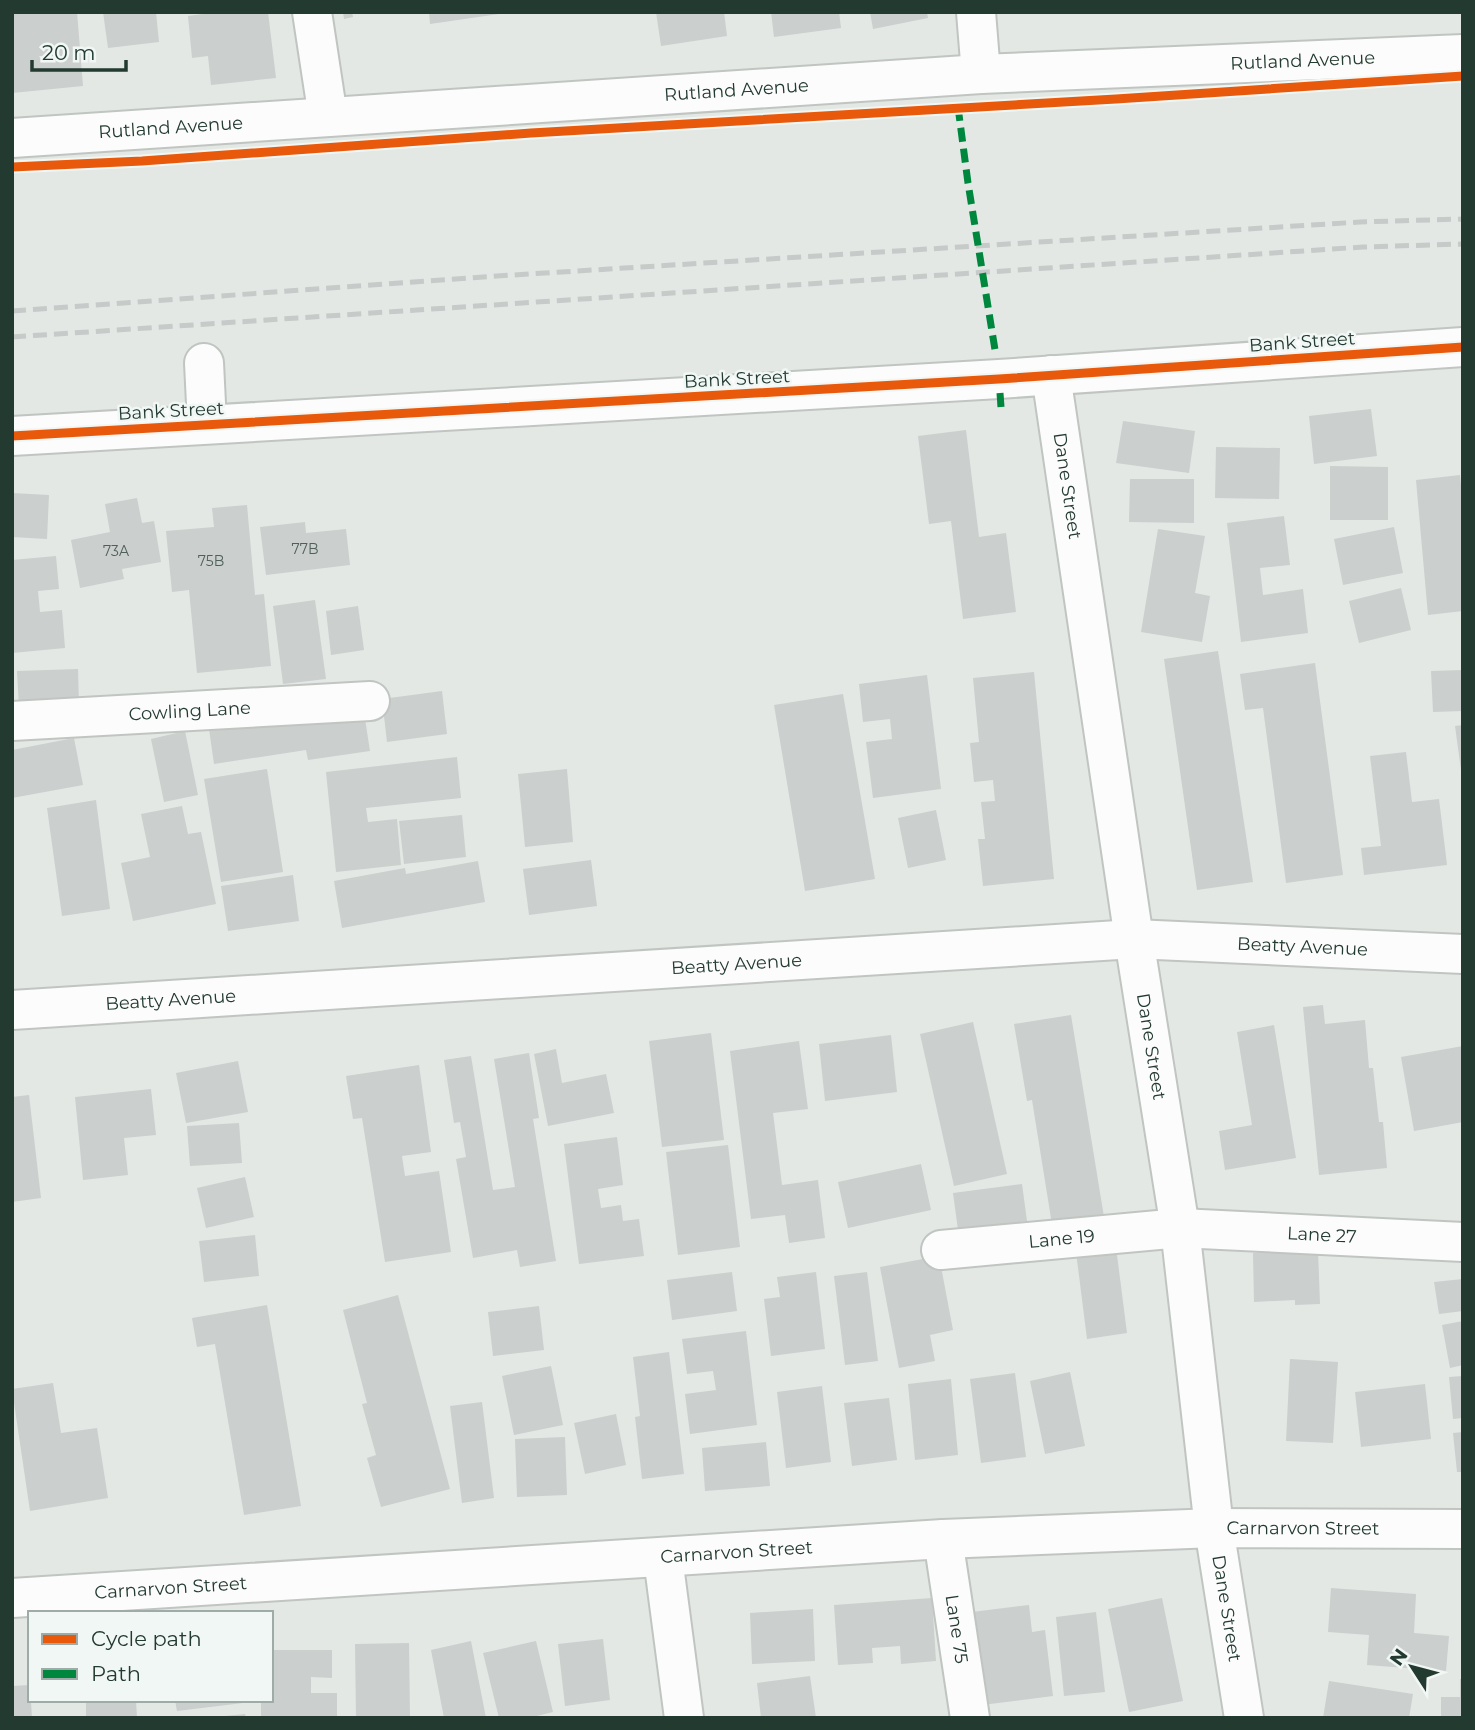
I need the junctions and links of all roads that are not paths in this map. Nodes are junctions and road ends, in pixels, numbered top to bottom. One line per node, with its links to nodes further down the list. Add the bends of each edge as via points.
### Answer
1 (313, 12): 5 (street)
2 (976, 12): 4 (street)
3 (1463, 54): 4 (street, Rutland Avenue)
4 (981, 74): 5 (street, Rutland Avenue)
5 (328, 117): 6 (street, Rutland Avenue)
6 (12, 138)
7 (1463, 347): 9 (street, Bank Street)
8 (204, 363): 10 (street)
9 (1051, 375): 10 (street, Bank Street); 14 (street, Dane Street)
10 (207, 424): 11 (street, Bank Street)
11 (12, 436)
12 (370, 701): 13 (street, Cowling Lane)
13 (12, 722)
14 (1134, 939): 15 (street, Beatty Avenue); 16 (street, Beatty Avenue); 17 (street, Dane Street)
15 (1463, 954)
16 (12, 1010)
17 (1181, 1228): 18 (street, Lane 27); 19 (street, Lane 19); 20 (street, Dane Street)
18 (1463, 1241)
19 (941, 1250)
20 (1214, 1528): 21 (street, Carnarvon Street); 22 (street, Carnarvon Street); 27 (street, Dane Street)
21 (1463, 1529)
22 (943, 1539): 23 (street, Carnarvon Street); 26 (street, Lane 75)
23 (663, 1558): 24 (street, Carnarvon Street); 25 (street)
24 (12, 1598)
25 (684, 1718)
26 (970, 1718)
27 (1244, 1718)

